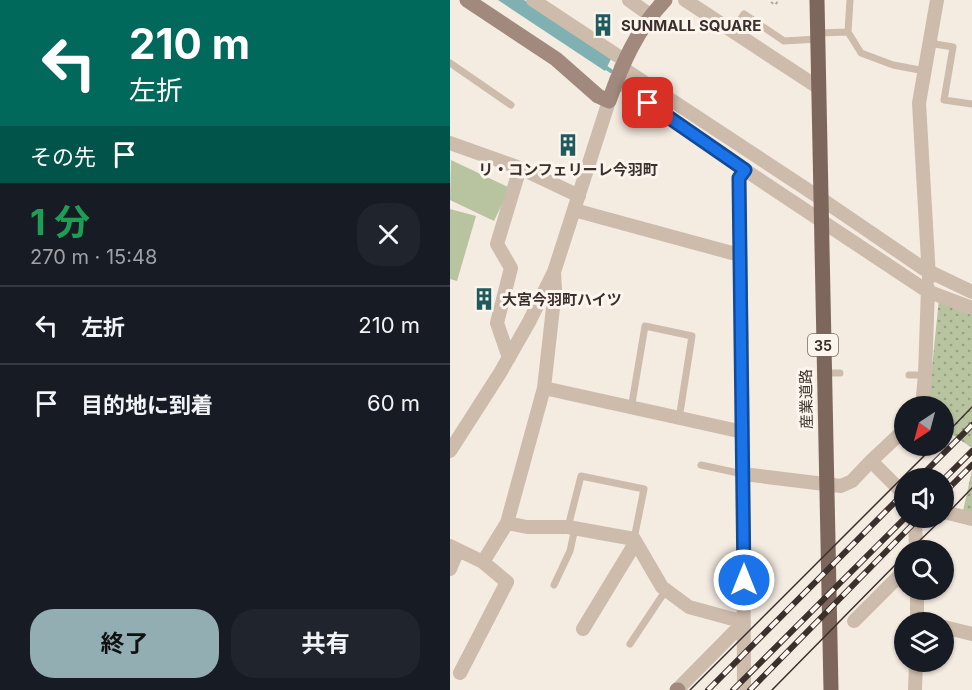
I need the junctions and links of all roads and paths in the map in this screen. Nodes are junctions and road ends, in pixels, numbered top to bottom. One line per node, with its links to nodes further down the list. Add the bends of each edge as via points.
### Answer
1 (467, 0): 20 (street, via 554,62 578,85)
2 (533, 0): 17 (street)
3 (629, 0): 11 (street)
4 (665, 0): 11 (street)
5 (685, 0): 12 (street)
6 (779, 0): 10 (path, via 775,6)
7 (817, 0): 14 (main road, 産業道路 / 35)
8 (850, 0): 13 (lane)
9 (937, 0): 15 (street)
10 (771, 2)
11 (650, 15): 17 (street)
12 (732, 31): 14 (lane, via 744,14 784,41); 19 (street)
13 (848, 32): 14 (lane); 18 (lane, via 861,53)
14 (818, 36): 19 (main road, 産業道路 / 35)
15 (929, 43): 18 (street); 21 (lane, via 952,47 944,100)
16 (450, 63): 22 (lane)
17 (620, 69): 20 (street); 25 (street); 27 (street)
18 (924, 71): 32 (street, via 919,103)
19 (819, 87): 27 (main road, 産業道路 / 35)
20 (609, 101): 26 (street)
21 (972, 104)
22 (511, 105)
23 (450, 143): 24 (street, via 470,146)
24 (520, 168): 26 (street); 35 (street, via 497,244 511,268 497,323)
25 (745, 170): 29 (street); 30 (street, via 739,178)
26 (579, 196): 28 (street)
27 (820, 198): 29 (main road, 産業道路 / 35); 32 (street)
28 (574, 210): 30 (street); 31 (street)
29 (821, 219): 32 (street); 36 (main road, 産業道路 / 35)
30 (739, 253): 44 (street)
31 (554, 272): 35 (street); 40 (street)
32 (928, 282): 33 (street); 34 (street); 39 (street)
33 (972, 292)
34 (972, 308)
35 (509, 358): 46 (street)
36 (824, 373): 37 (lane); 50 (main road, 産業道路 / 35)
37 (840, 373)
38 (909, 375): 39 (lane)
39 (925, 375): 41 (street)
40 (544, 388): 42 (street); 54 (street)
41 (923, 396)
42 (631, 409): 43 (street); 43 (lane, via 645,326 692,336)
43 (679, 419): 44 (street)
44 (743, 432): 49 (street)
45 (894, 439): 47 (street)
46 (450, 451)
47 (871, 461): 50 (street, via 852,481 841,486); 51 (street)
48 (701, 465): 49 (lane)
49 (743, 474): 50 (street); 64 (street)
50 (826, 483): 73 (main road, 産業道路 / 35)
51 (894, 484)
52 (954, 514): 53 (street)
53 (972, 519)
54 (507, 523): 55 (street); 58 (street)
55 (572, 528): 56 (street); 56 (lane, via 581,476 644,489); 61 (lane, via 570,551)
56 (634, 539): 62 (street); 65 (street)
57 (454, 548): 58 (street); 59 (street)
58 (483, 562): 70 (street, via 507,582)
59 (450, 569)
60 (894, 581): 63 (street)
61 (554, 585)
62 (666, 590): 64 (street, via 689,607); 68 (lane)
63 (854, 621)
64 (744, 622): 71 (street); 72 (street)
65 (584, 628)
66 (954, 630): 67 (street)
67 (972, 634)
68 (630, 644)
69 (916, 672): 74 (street)
70 (460, 673)
71 (677, 690)
72 (744, 690)
73 (831, 690)
74 (915, 690)

